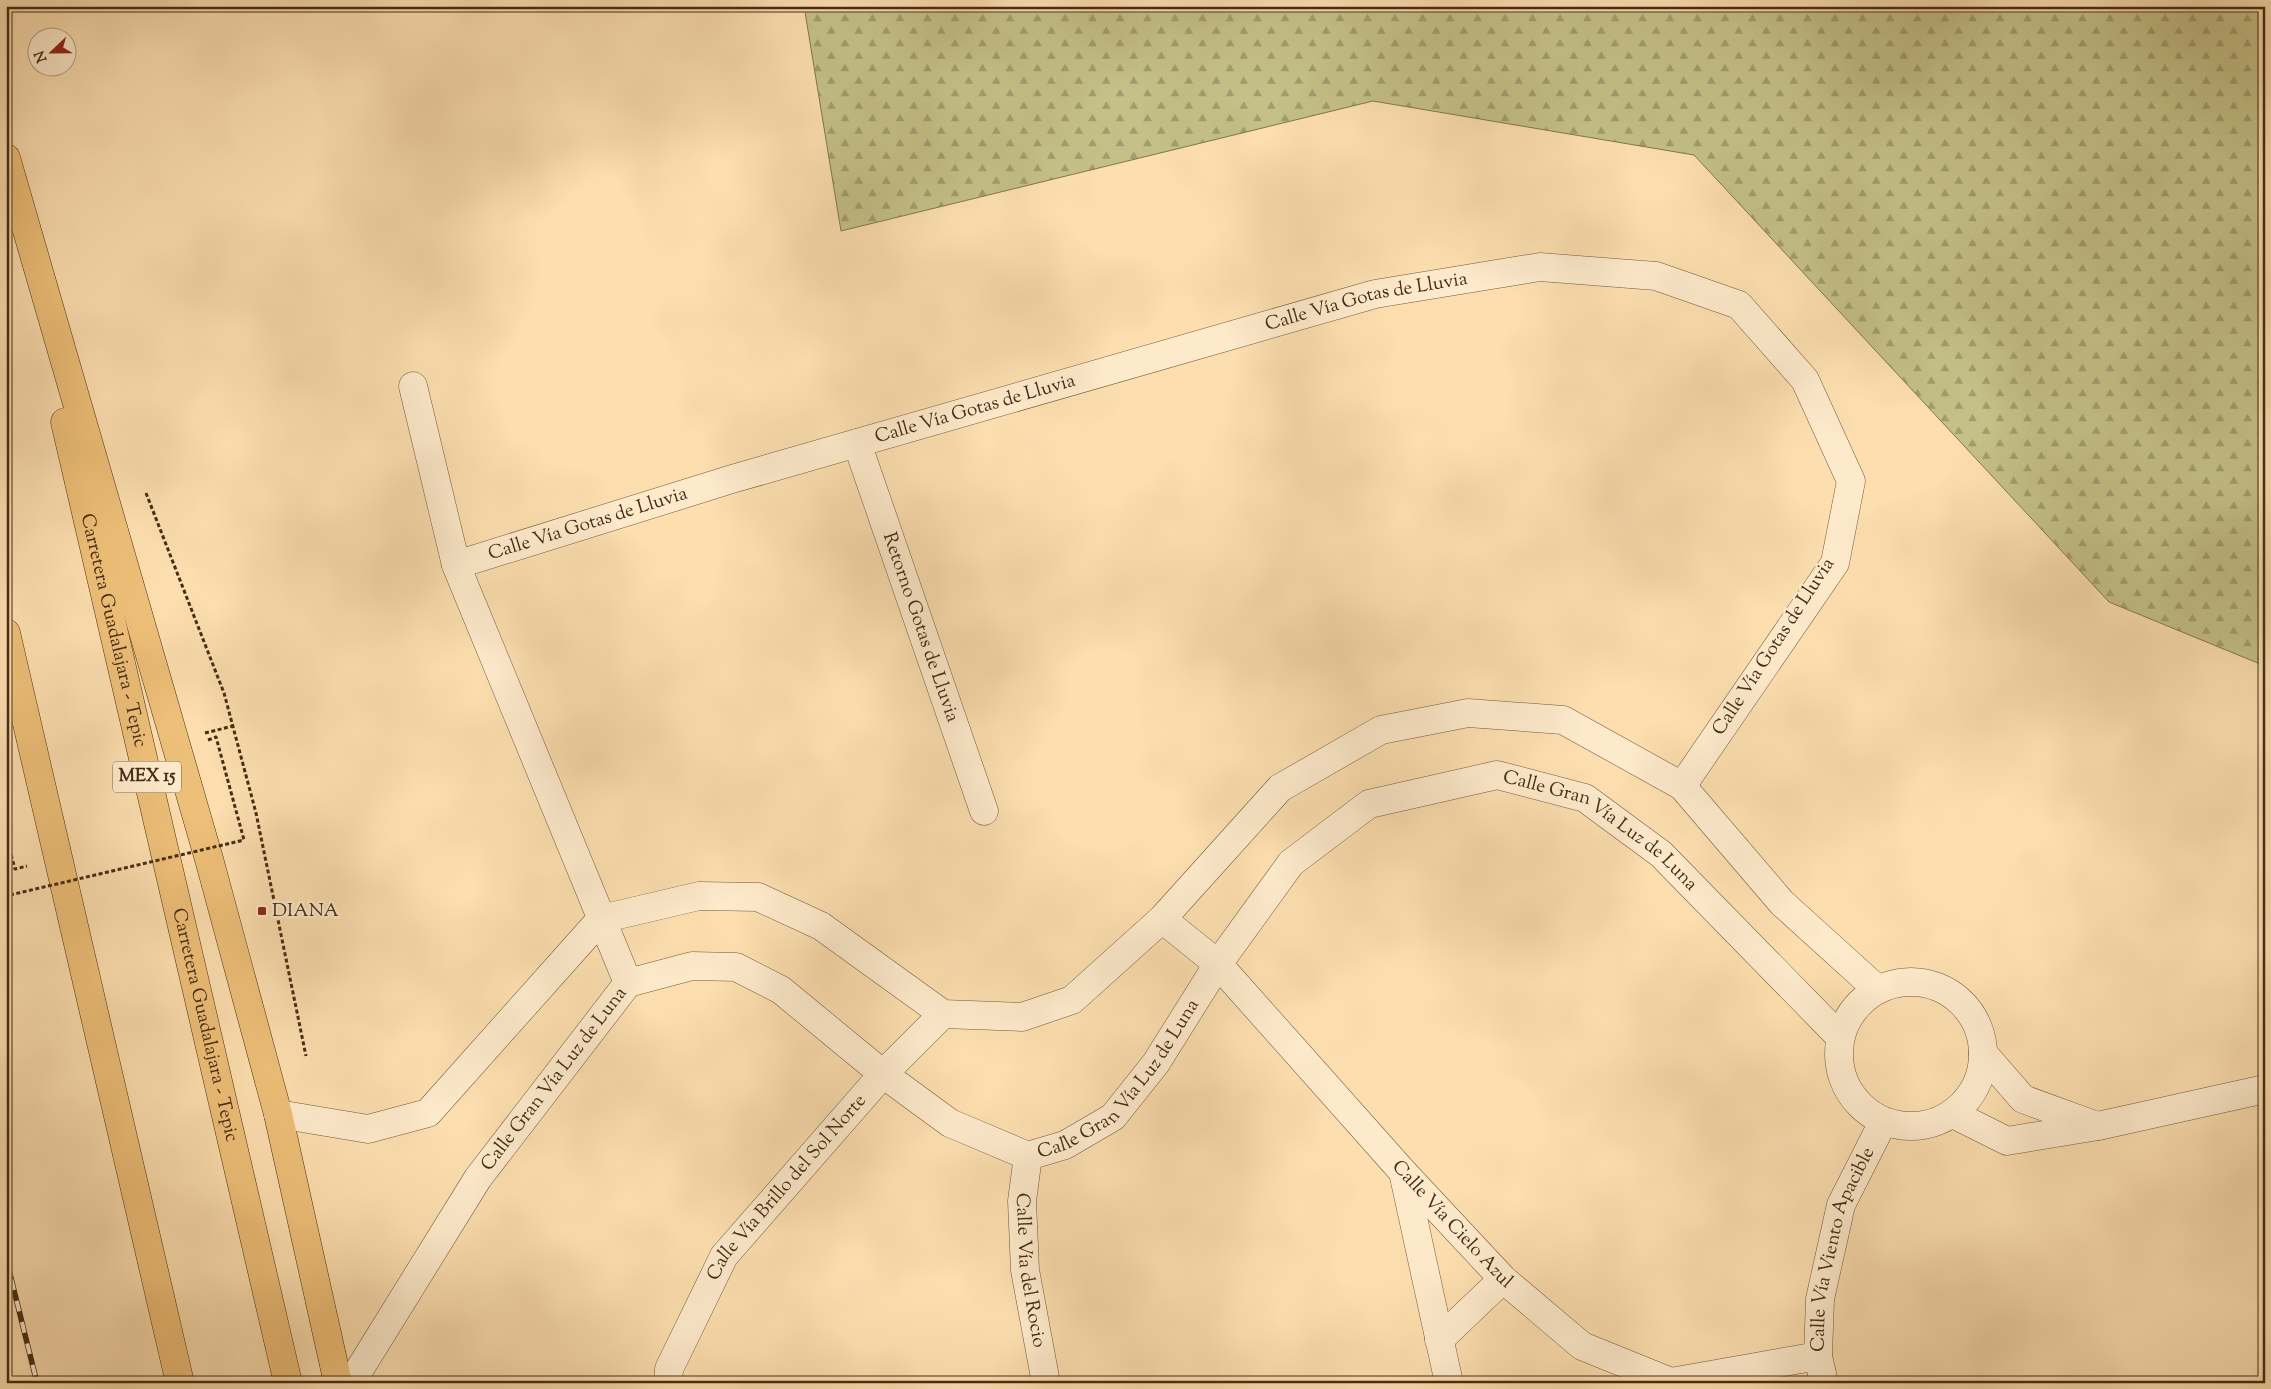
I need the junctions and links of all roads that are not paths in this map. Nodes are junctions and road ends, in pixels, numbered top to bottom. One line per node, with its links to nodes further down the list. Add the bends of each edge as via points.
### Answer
1 (6, 158): 19 (highway, via 209,859)
2 (6, 170): 29 (highway, Carretera Guadalajara - Tepic / MEX 15)
3 (413, 386): 5 (street)
4 (857, 443): 5 (street, Calle Vía Gotas de Lluvia); 7 (street, Calle Vía Gotas de Lluvia, via 1375,294 1540,267 1656,276 1739,305 1805,380 1851,480 1834,563); 8 (street, Retorno Gotas de Lluvia)
5 (456, 565): 9 (street)
6 (6, 633): 28 (highway)
7 (1682, 786): 10 (street, via 1563,720 1468,713 1381,730 1280,788); 13 (street, via 1782,903)
8 (984, 811)
9 (601, 919): 12 (street); 14 (street, via 699,896 758,897 821,926); 19 (street, via 428,1113 368,1130)
10 (1162, 919): 11 (street, Calle Vía Cielo Azul); 14 (street, via 1072,1000 1022,1017)
11 (1218, 964): 15 (street, Calle Gran Vía Luz de Luna, via 1291,864 1369,804 1497,775 1585,798 1661,854); 23 (street, Calle Gran Vía Luz de Luna, via 1156,1063 1113,1117 1065,1145); 24 (street, Calle Vía Cielo Azul)
12 (628, 983): 17 (street, Calle Gran Vía Luz de Luna, via 692,966 736,967 780,990); 31 (street, Calle Gran Vía Luz de Luna, via 478,1178)
13 (1876, 990): 15 (street, via 1853,1009); 16 (street, via 1905,981 1934,985 1960,1000 1976,1025)
14 (942, 1014): 17 (street, Calle Vía Brillo del Sol Norte)
15 (1840, 1037): 21 (street, via 1847,1090 1862,1109)
16 (1983, 1053): 20 (street, via 1980,1076 1970,1098); 22 (street, via 2023,1099)
17 (883, 1074): 23 (street, Calle Gran Vía Luz de Luna, via 950,1123); 32 (street, Calle Vía Brillo del Sol Norte, via 724,1256 669,1369)
18 (2265, 1089): 22 (street)
19 (278, 1114): 30 (highway)
20 (1953, 1114): 21 (street, via 1918,1127); 22 (street, via 2007,1141)
21 (1883, 1122): 27 (street, Calle Vía Viento Apacible, via 1841,1205 1820,1299)
22 (2098, 1126)
23 (1028, 1156): 33 (street, Calle Vía del Rocio, via 1022,1200 1025,1270)
24 (1403, 1172): 25 (street, Calle Vía Cielo Azul); 26 (street)
25 (1503, 1279): 26 (street); 27 (street, Calle Vía Cielo Azul, via 1582,1346 1671,1382)
26 (1440, 1340): 34 (street)
27 (1818, 1356): 35 (street, Calle Vía Viento Apacible)
28 (180, 1383)
29 (288, 1383)
30 (338, 1383)
31 (351, 1383)
32 (668, 1383)
33 (1046, 1383)
34 (1449, 1383)
35 (1824, 1383)

